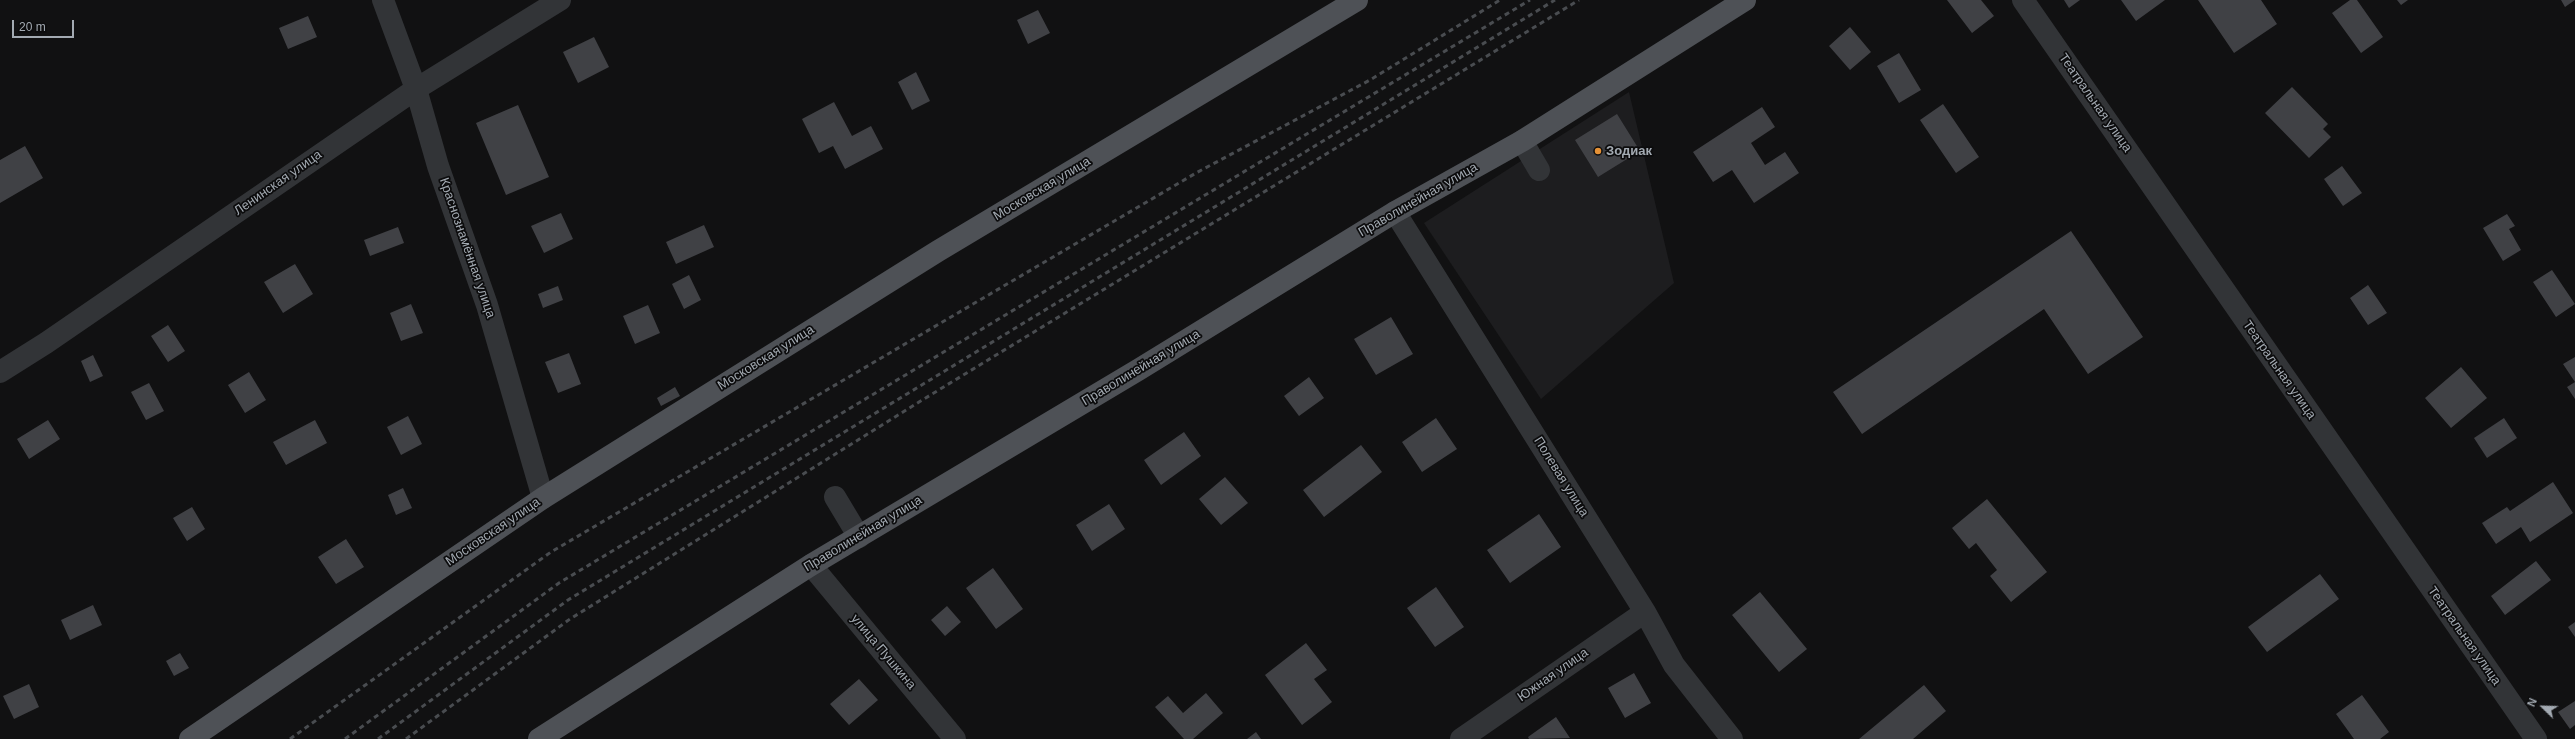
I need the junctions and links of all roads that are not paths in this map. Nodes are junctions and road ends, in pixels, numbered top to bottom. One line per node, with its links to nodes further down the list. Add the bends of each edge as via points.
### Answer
1 (383, 0): 6 (street, Краснознамённая улица)
2 (560, 0): 6 (street, Ленинская улица)
3 (1357, 0): 12 (main road, Московская улица, via 938,251)
4 (1744, 0): 7 (main road, Праволинейная улица)
5 (2023, 0): 21 (street, Театральная улица)
6 (416, 89): 10 (street, Ленинская улица); 12 (street, Краснознамённая улица, via 438,166 487,305)
7 (1522, 141): 8 (street); 9 (main road, Праволинейная улица)
8 (1539, 170)
9 (1395, 212): 13 (main road, Праволинейная улица); 15 (street, Полевая улица)
10 (0, 372)
11 (835, 497): 13 (street)
12 (543, 498): 16 (main road, Московская улица)
13 (859, 537): 14 (main road, Праволинейная улица)
14 (811, 565): 17 (main road, Праволинейная улица); 18 (street, улица Пушкина)
15 (1645, 612): 19 (street, Южная улица); 20 (street, Полевая улица, via 1674,665)
16 (190, 739)
17 (539, 739)
18 (955, 739)
19 (1461, 739)
20 (1732, 739)
21 (2536, 739)

